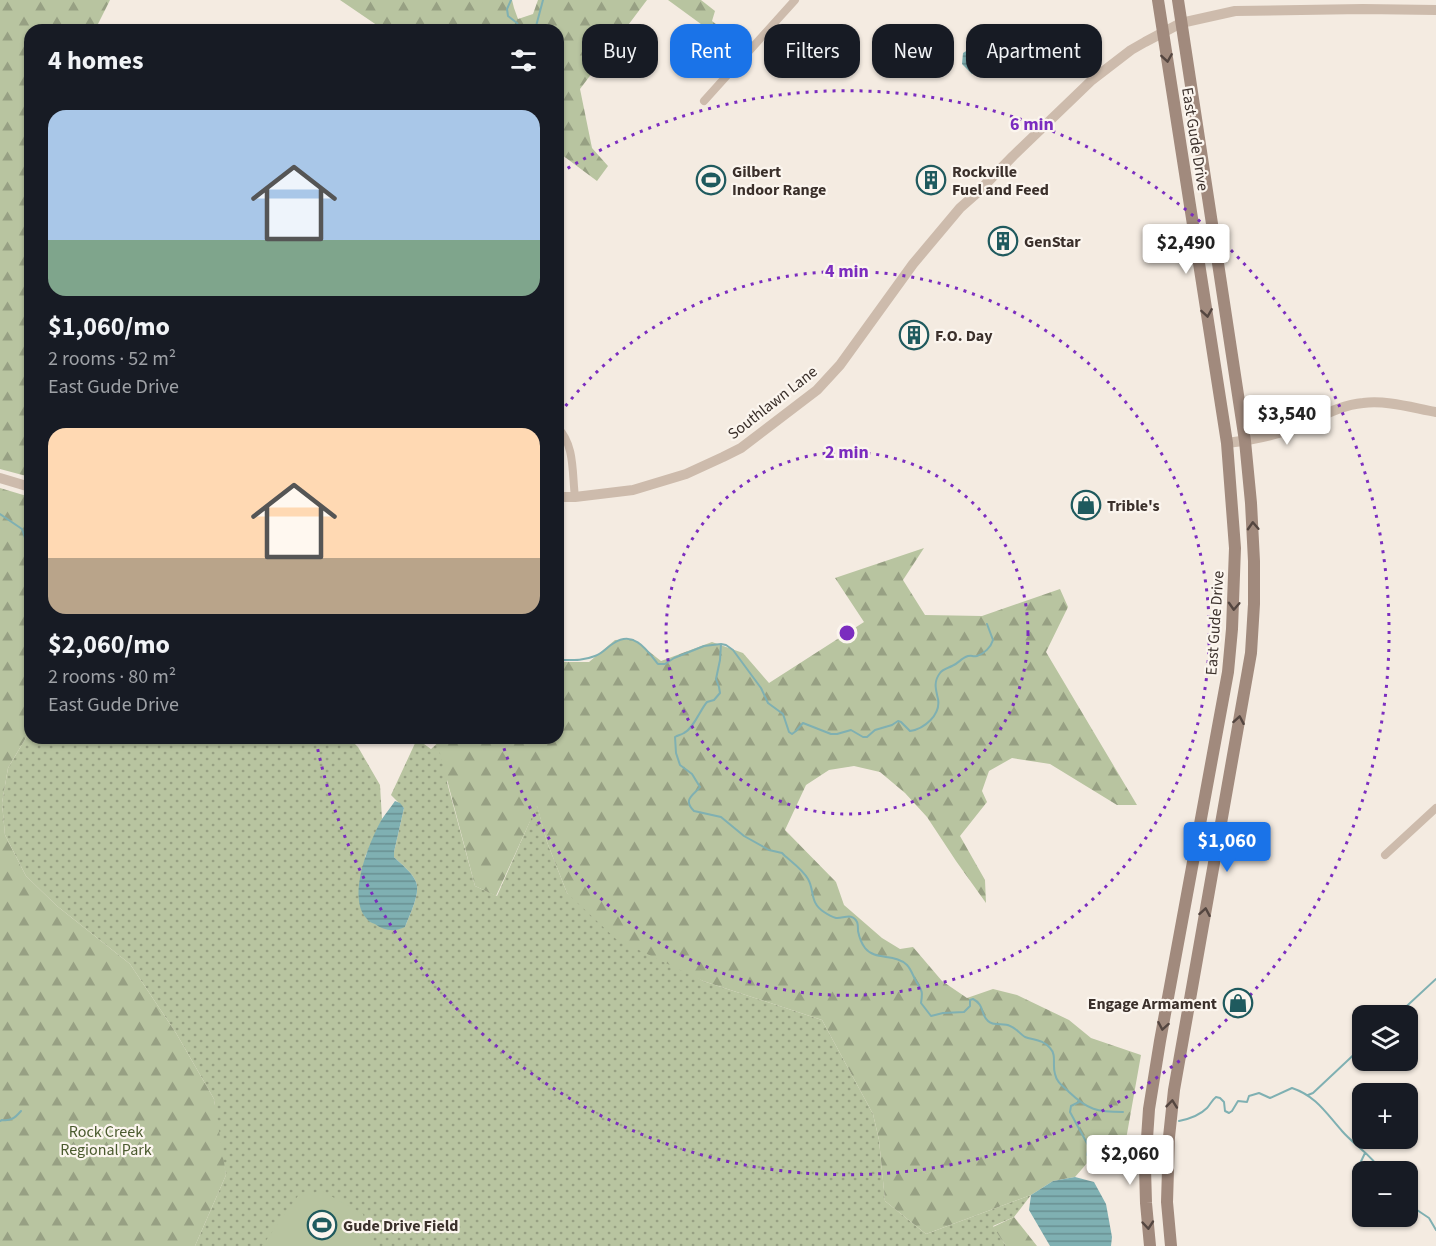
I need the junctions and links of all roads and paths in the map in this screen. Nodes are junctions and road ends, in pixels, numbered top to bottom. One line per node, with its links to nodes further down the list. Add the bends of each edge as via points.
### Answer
1 (795, 0): 8 (street)
2 (1158, 0): 7 (main road, East Gude Drive)
3 (1178, 0): 6 (main road, East Gude Drive)
4 (1363, 4): 5 (street, Southlawn Lane); 6 (street, Southlawn Lane, via 1235,11)
5 (1436, 10)
6 (1181, 24): 7 (street, Southlawn Lane); 11 (main road, East Gude Drive)
7 (1163, 32): 12 (main road, East Gude Drive, one-way to 12); 16 (street, Southlawn Lane, via 1131,50 1092,80 960,208 817,390 741,448 696,470 633,490)
8 (704, 101)
9 (1436, 412): 11 (street, via 1380,403 1352,404 1282,432)
10 (564, 435): 16 (street, via 570,452)
11 (1245, 441): 12 (street); 20 (main road, East Gude Drive, one-way to 11, via 1167,1202 1174,1090 1251,653 1254,561)
12 (1227, 443): 19 (main road, East Gude Drive, one-way to 19, via 1235,548 1232,629 1226,684 1149,1109 1145,1168)
13 (0, 478): 14 (street)
14 (24, 485)
15 (564, 497): 16 (street, Southlawn Lane)
16 (574, 497)
17 (1436, 808): 18 (street)
18 (1385, 855)
19 (1150, 1246)
20 (1172, 1246)

